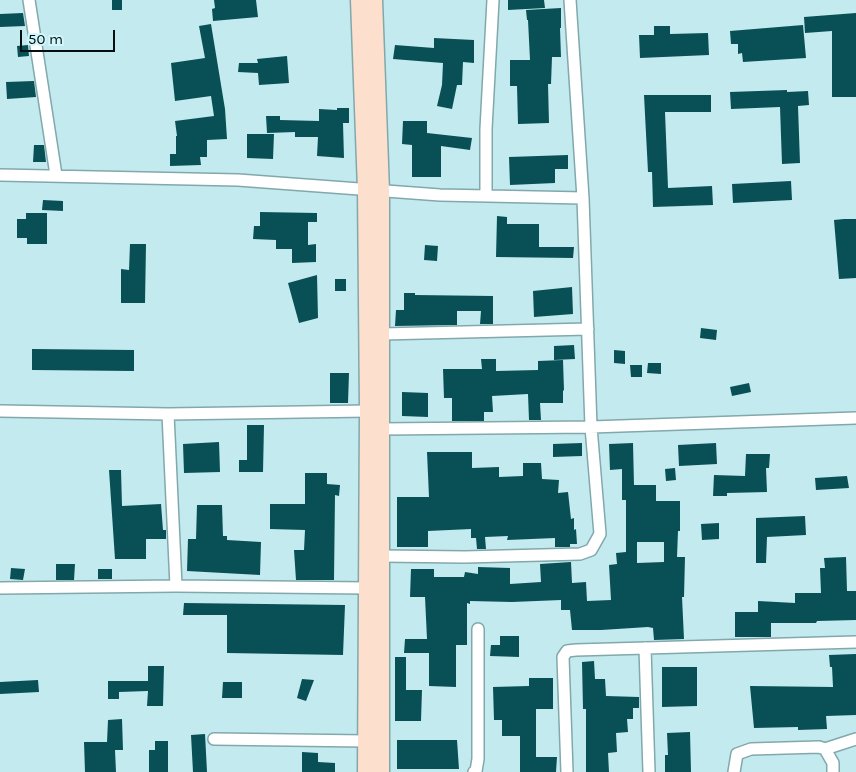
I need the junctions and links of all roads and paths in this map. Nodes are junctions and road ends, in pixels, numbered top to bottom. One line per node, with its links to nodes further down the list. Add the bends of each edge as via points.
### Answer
1 (29, 0): 7 (street)
2 (359, 0): 8 (main road)
3 (374, 0): 8 (main road)
4 (492, 0): 9 (street)
5 (570, 0): 10 (street)
6 (0, 175): 7 (street)
7 (56, 176): 8 (street, via 238,180)
8 (373, 191): 9 (street); 12 (main road); 14 (main road)
9 (486, 196): 10 (street)
10 (583, 198): 11 (street)
11 (588, 329): 12 (street); 17 (street)
12 (382, 334): 18 (main road)
13 (0, 411): 15 (street)
14 (368, 411): 15 (street); 22 (main road)
15 (168, 414): 20 (street)
16 (856, 418): 17 (street)
17 (591, 427): 18 (street); 19 (street, via 600,534 591,550 580,554)
18 (382, 429): 19 (main road)
19 (382, 556): 31 (main road)
20 (176, 586): 21 (street); 22 (street)
21 (0, 588)
22 (367, 588): 28 (main road)
23 (478, 629): 32 (street, via 478,759)
24 (856, 642): 25 (street)
25 (644, 648): 33 (street, via 576,650 567,651 563,657); 34 (street)
26 (214, 739): 28 (street)
27 (856, 739): 29 (street)
28 (366, 741): 30 (main road)
29 (825, 749): 35 (street, via 751,750 738,754); 36 (street, via 833,763)
30 (366, 772)
31 (381, 772)
32 (474, 772)
33 (566, 772)
34 (649, 772)
35 (734, 772)
36 (833, 772)

